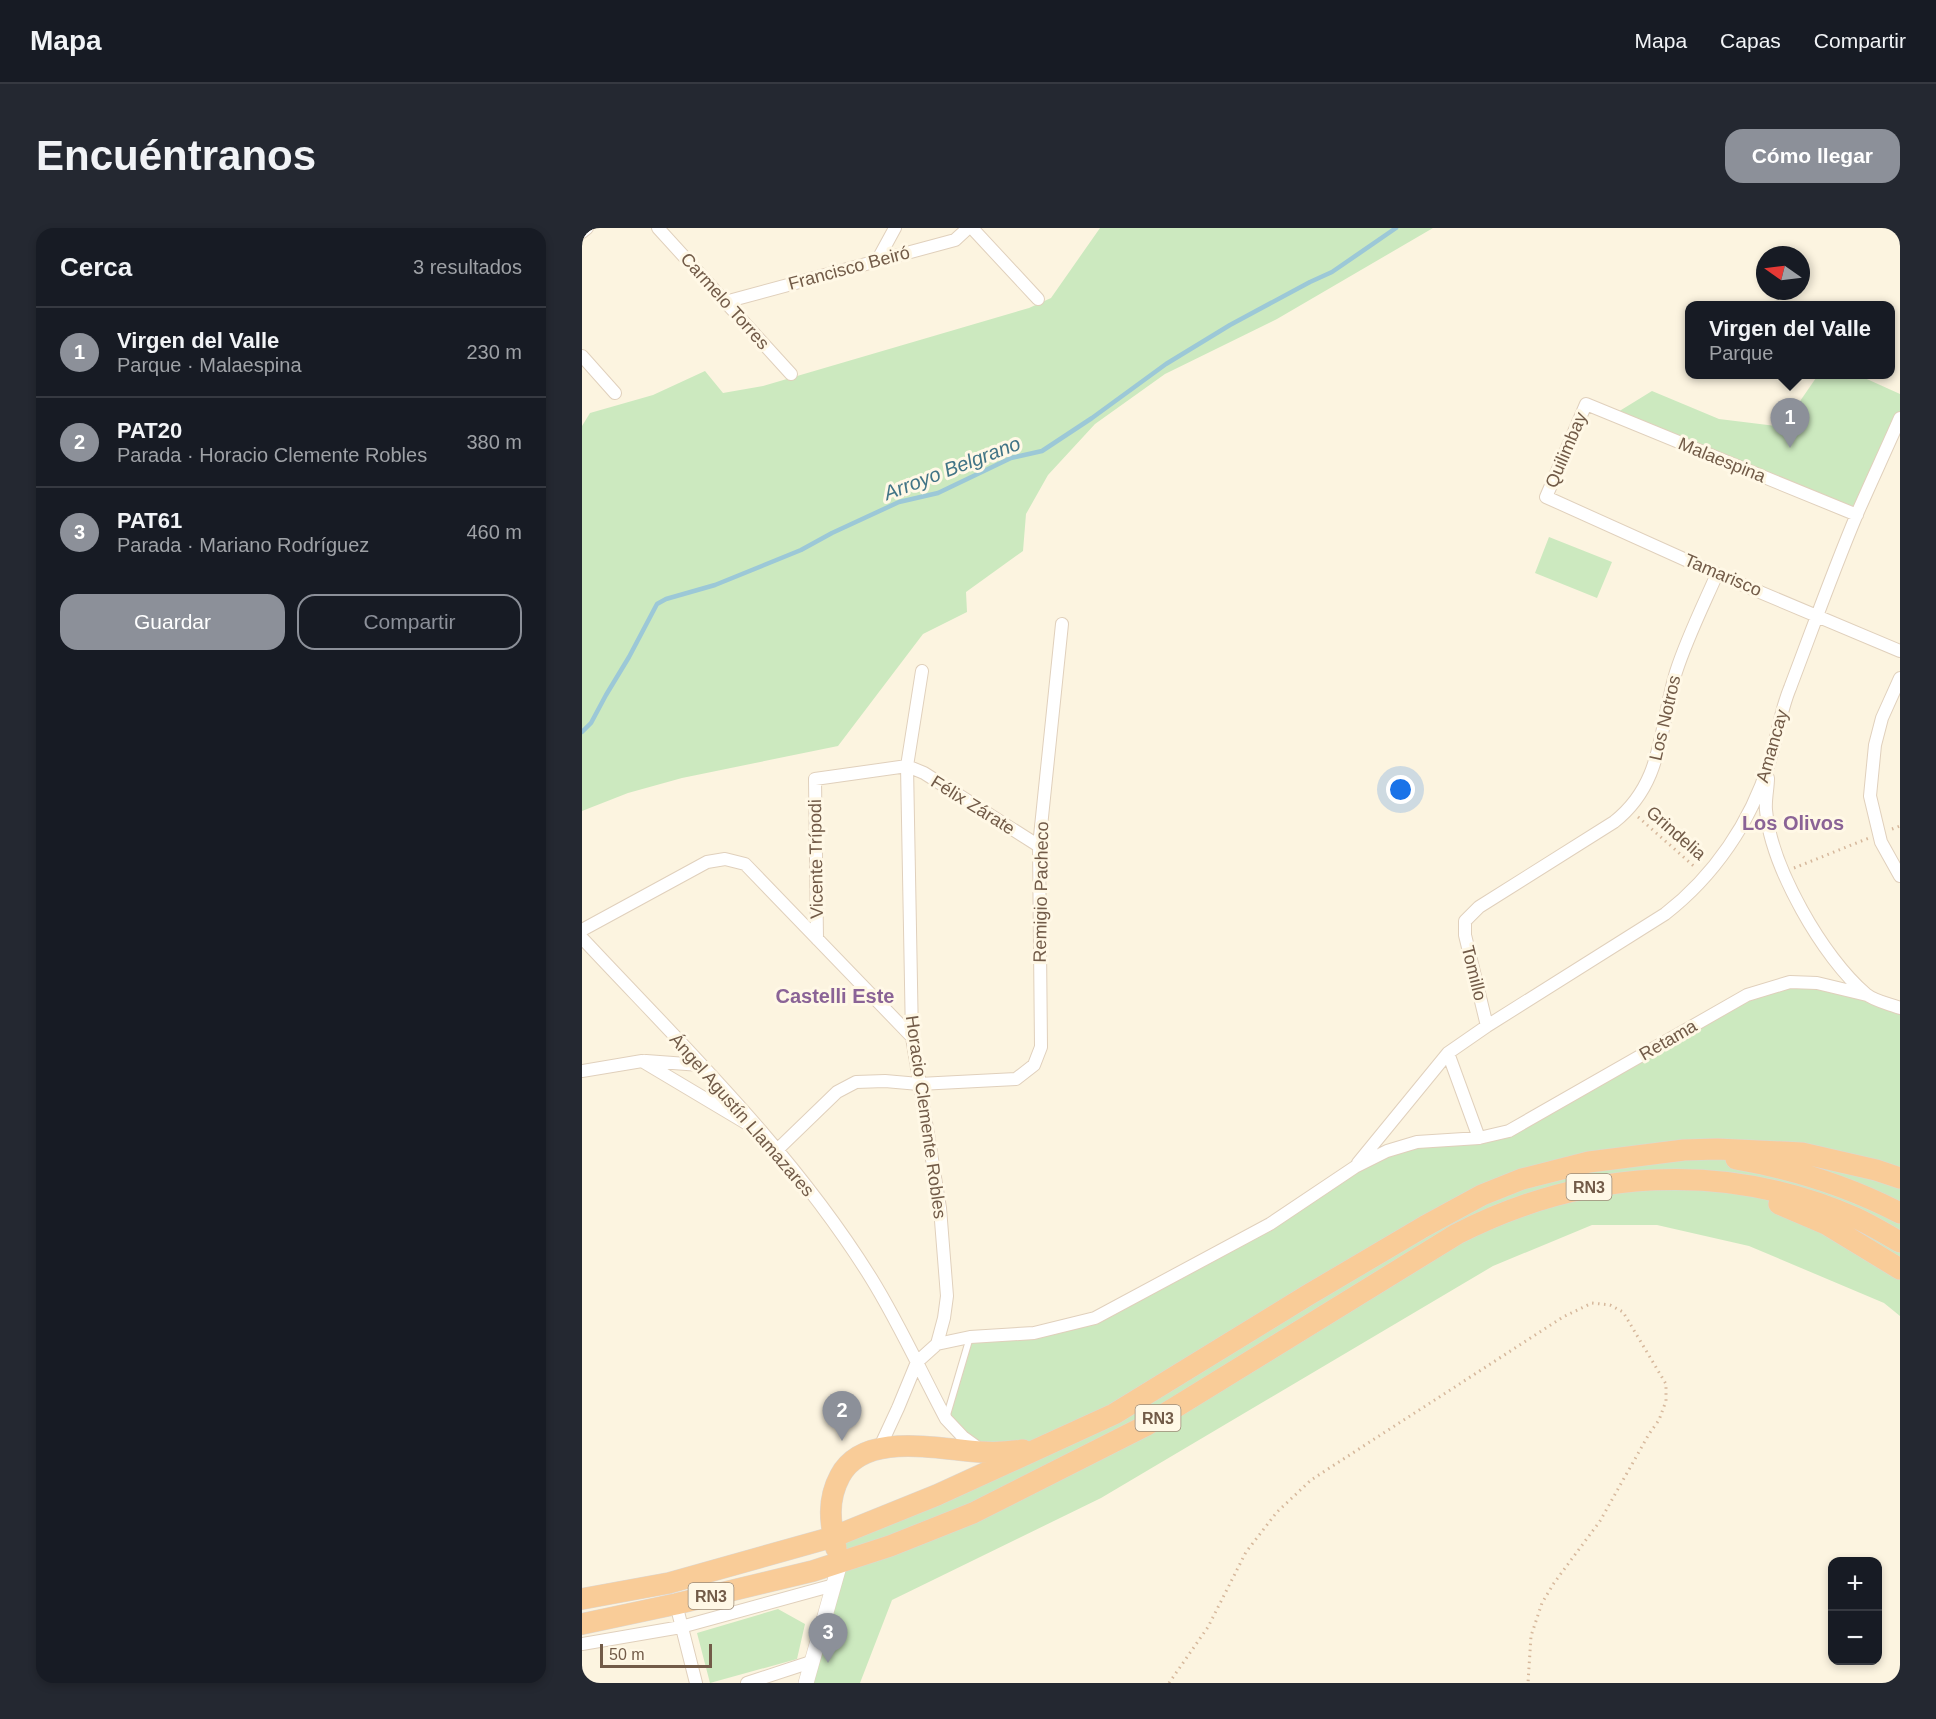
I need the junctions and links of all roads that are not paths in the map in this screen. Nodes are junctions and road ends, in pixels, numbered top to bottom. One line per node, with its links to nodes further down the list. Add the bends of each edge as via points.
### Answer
1 (587, 228): 5 (street)
2 (658, 228): 8 (street, Carmelo Torres)
3 (895, 228): 6 (street)
4 (970, 228): 6 (street, Francisco Beiró, via 955,240); 7 (street)
5 (582, 232)
6 (877, 261): 8 (street, Francisco Beiró)
7 (1038, 299)
8 (725, 302): 10 (street, Carmelo Torres)
9 (582, 356): 11 (street)
10 (791, 374)
11 (615, 393)
12 (1586, 404): 14 (street, Quilimbay); 15 (street, Malaespina)
13 (1900, 418): 15 (street, Amancay)
14 (1546, 497): 16 (street, Tamarisco)
15 (1857, 515): 17 (street, Amancay)
16 (1717, 574): 17 (street, Tamarisco); 26 (street, Los Notros, via 1684,645 1655,766 1630,810 1479,907)
17 (1818, 616): 19 (street, Tamarisco); 22 (street, Amancay, via 1783,704)
18 (1062, 624): 24 (street, Remigio Pacheco)
19 (1900, 651)
20 (922, 671): 23 (street, Horacio Clemente Robles)
21 (1900, 678): 25 (street, via 1875,745 1870,796 1881,842)
22 (1770, 762): 30 (street, via 1766,810 1775,849 1796,901 1829,954); 32 (street, Amancay, via 1740,831 1686,897)
23 (907, 766): 24 (street, Félix Zárate); 29 (street, Vicente Trípodi, via 815,779); 33 (street, Horacio Clemente Robles)
24 (1039, 846): 38 (street, Remigio Pacheco, via 1041,1047 1034,1065 1016,1079)
25 (1900, 876)
26 (1466, 921): 32 (street, Tomillo, via 1465,935)
27 (582, 930): 29 (street, Vicente Trípodi, via 707,862 725,859 745,864)
28 (582, 938): 36 (street, Ángel Agustín Llamazares)
29 (817, 939): 33 (street, Vicente Trípodi)
30 (1867, 995): 31 (street, Retama); 40 (street, Retama, via 1817,983 1790,982 1747,994 1509,1131)
31 (1900, 1008)
32 (1487, 1026): 34 (street, Amancay)
33 (912, 1037): 38 (street, Horacio Clemente Robles)
34 (1448, 1053): 40 (street); 43 (street, Amancay)
35 (642, 1060): 36 (street); 37 (street); 39 (street)
36 (700, 1065): 39 (street, Ángel Agustín Llamazares)
37 (582, 1071)
38 (919, 1084): 41 (street, via 856,1082 837,1092); 50 (street, Horacio Clemente Robles, via 940,1208 947,1282)
39 (763, 1133): 41 (street, Ángel Agustín Llamazares)
40 (1479, 1137): 43 (street, Retama, via 1418,1142 1387,1151)
41 (777, 1150): 51 (street, Ángel Agustín Llamazares, via 871,1278)
42 (1650, 1155): 44 (highway, via 1717,1149 1802,1153); 46 (highway, RN3, via 1724,1157 1770,1166 1832,1183); 53 (highway, RN3, via 1562,1168 1482,1195 1308,1294 1114,1414)
43 (1355, 1167): 49 (street, via 1270,1224 1095,1318 1034,1333)
44 (1900, 1178)
45 (1729, 1182): 47 (highway, RN3, via 1827,1206); 48 (highway, via 1826,1224); 57 (highway, RN3, via 1654,1180 1594,1186 1536,1201 1483,1221 1145,1426 973,1513)
46 (1900, 1213)
47 (1900, 1242)
48 (1900, 1269)
49 (970, 1337): 50 (street); 52 (lane)
50 (937, 1344): 51 (street)
51 (917, 1362): 52 (street, Ángel Agustín Llamazares); 54 (street)
52 (945, 1419): 55 (street, Ángel Agustín Llamazares)
53 (1044, 1447): 55 (highway); 56 (highway, RN3)
54 (879, 1449): 55 (highway, via 902,1446); 56 (highway, via 854,1460 842,1471 831,1500)
55 (984, 1452)
56 (833, 1537): 57 (highway); 59 (highway, RN3, via 669,1583)
57 (840, 1563): 58 (street); 60 (highway, RN3)
58 (834, 1585): 62 (street); 64 (street)
59 (582, 1599)
60 (676, 1604): 61 (highway, RN3); 62 (street)
61 (582, 1624)
62 (681, 1627): 63 (street); 66 (street)
63 (582, 1644)
64 (811, 1662): 65 (street); 67 (street)
65 (750, 1682)
66 (696, 1683)
67 (806, 1683)

